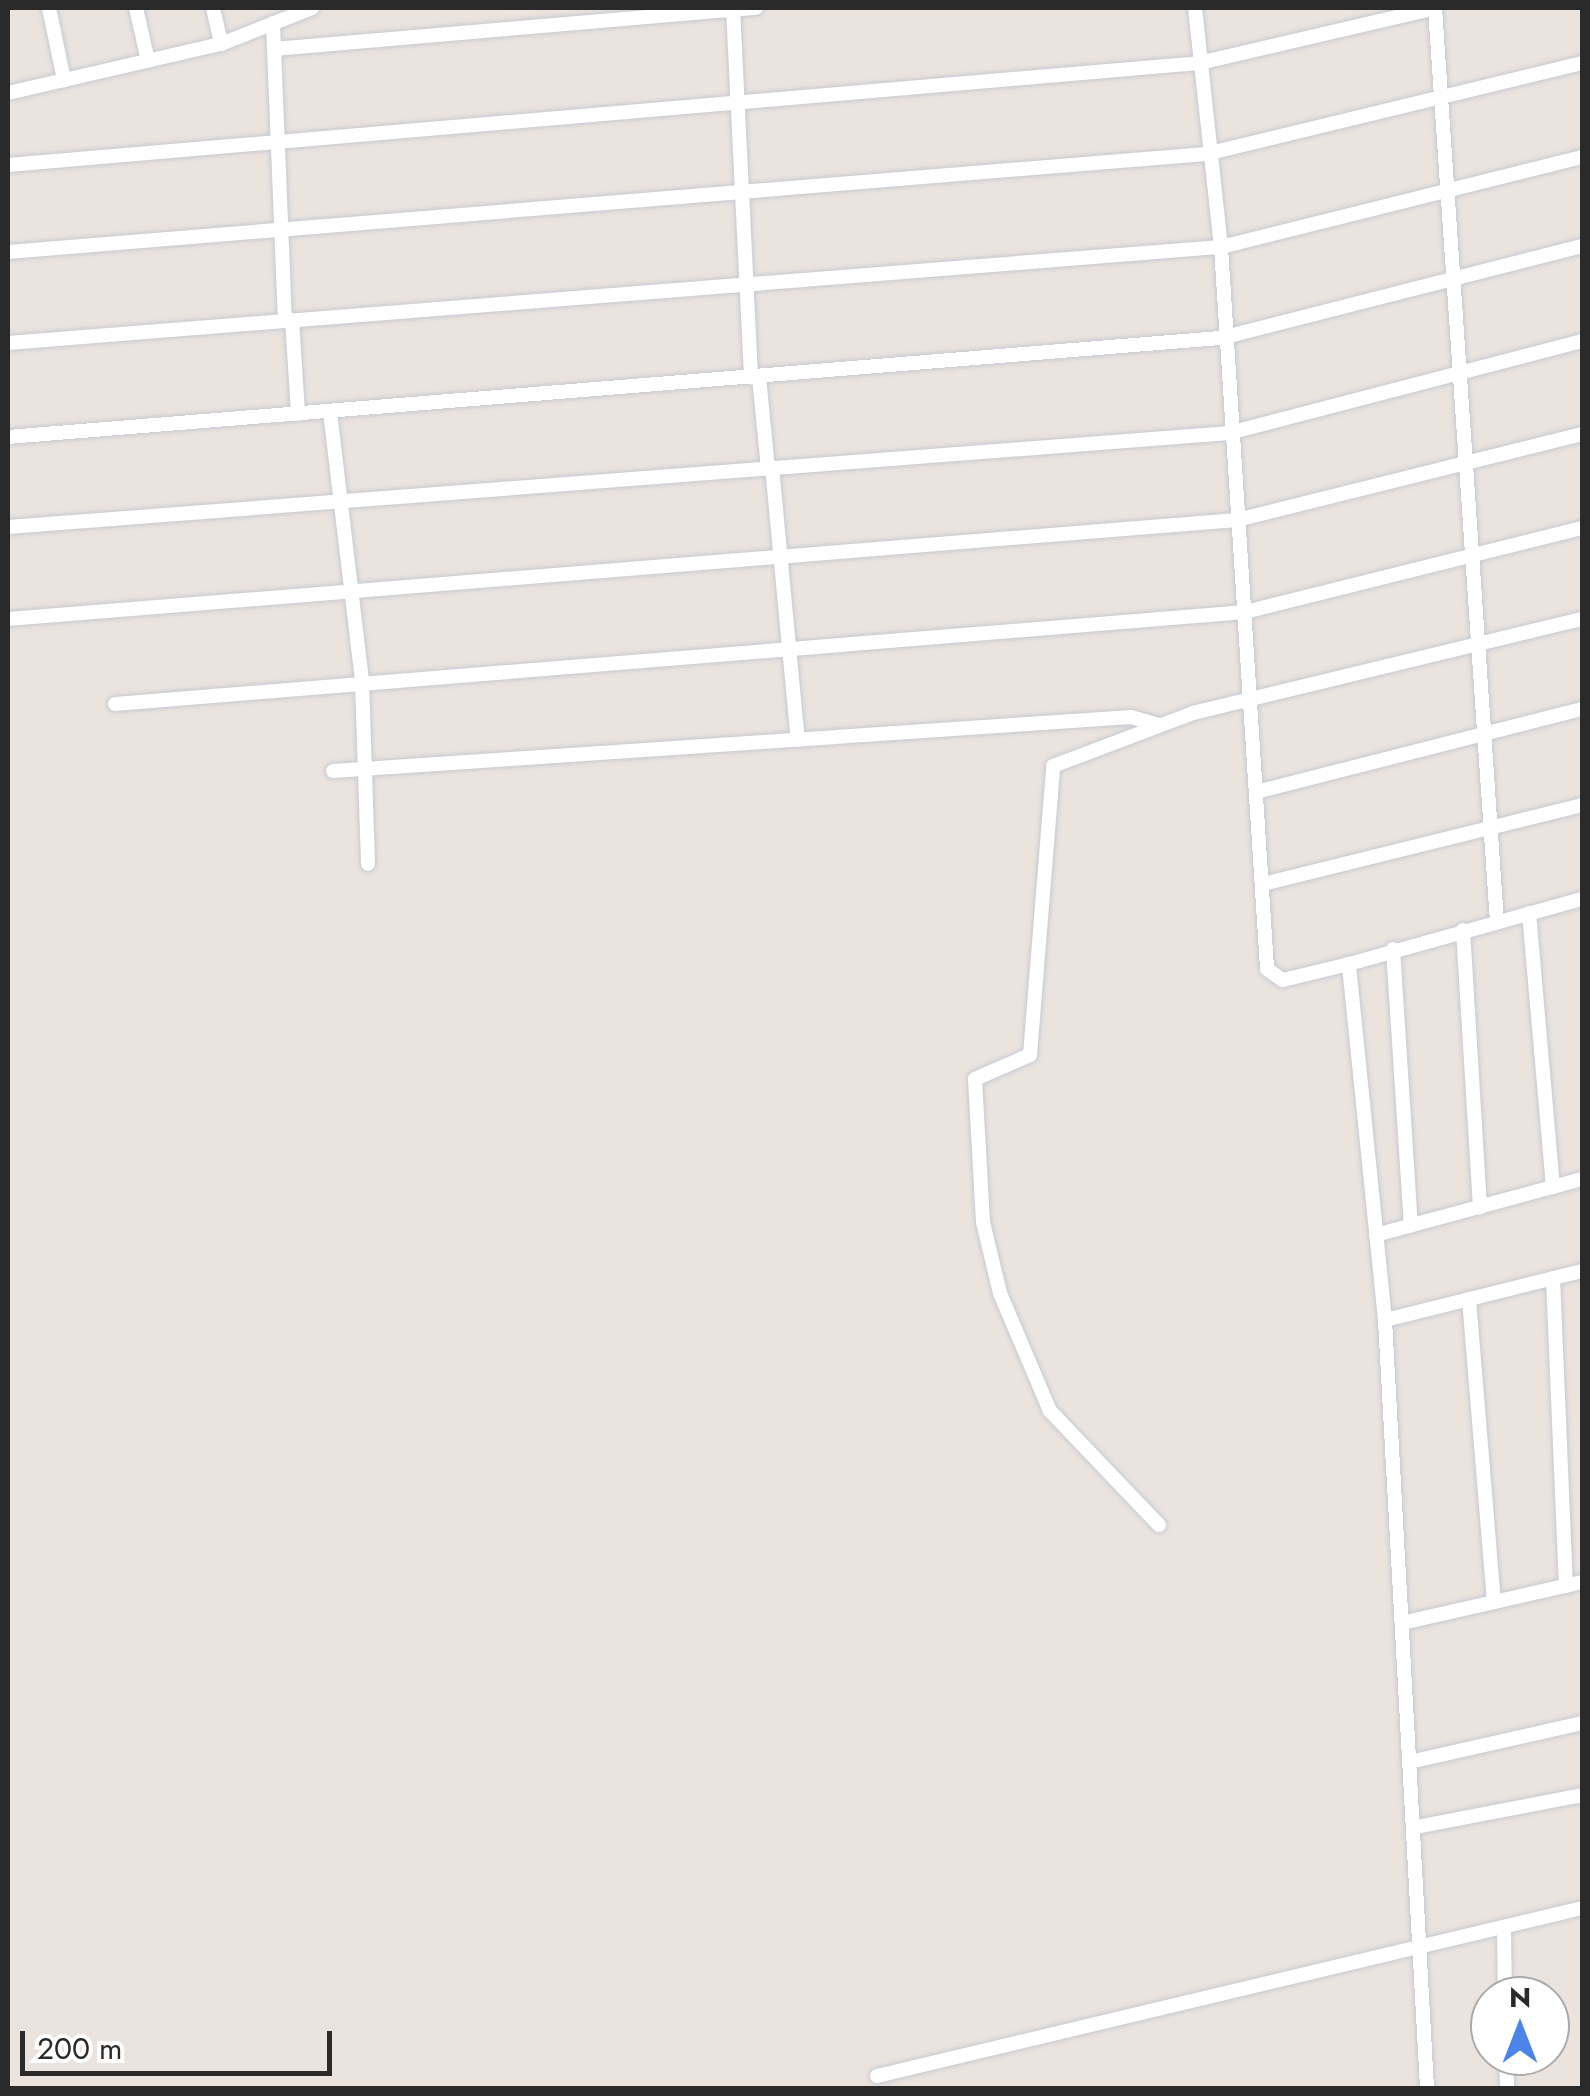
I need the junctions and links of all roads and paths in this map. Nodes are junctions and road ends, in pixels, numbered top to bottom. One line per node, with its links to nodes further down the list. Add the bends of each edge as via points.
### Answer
1 (50, 8): 14 (street)
2 (136, 8): 11 (street)
3 (213, 8): 9 (street)
4 (312, 8): 8 (street)
5 (733, 8): 6 (street); 10 (street); 17 (street)
6 (756, 8)
7 (1196, 8): 13 (street)
8 (282, 16): 9 (street); 10 (street)
9 (221, 44): 11 (street)
10 (274, 49): 18 (street)
11 (148, 61): 14 (street)
12 (1582, 62): 16 (street)
13 (1200, 63): 16 (street, via 1434,8); 17 (street); 19 (street)
14 (64, 80): 15 (street)
15 (8, 93)
16 (1442, 97): 19 (street); 22 (street)
17 (738, 101): 18 (street); 23 (street)
18 (280, 139): 21 (street); 24 (street)
19 (1206, 154): 23 (street); 26 (street)
20 (1582, 157): 22 (street)
21 (8, 164)
22 (1449, 189): 26 (street); 28 (street)
23 (741, 195): 24 (street); 29 (street)
24 (283, 232): 27 (street); 30 (street)
25 (1582, 246): 28 (street)
26 (1221, 247): 29 (street); 31 (street)
27 (8, 252)
28 (1456, 278): 31 (street); 34 (street)
29 (745, 286): 30 (street); 35 (street)
30 (288, 321): 33 (street); 37 (street)
31 (1220, 338): 35 (street); 38 (street)
32 (1582, 341): 34 (street)
33 (8, 343)
34 (1462, 373): 38 (street); 41 (street)
35 (755, 377): 36 (street); 42 (street)
36 (330, 412): 37 (street); 43 (street)
37 (298, 414): 40 (street)
38 (1229, 433): 42 (street); 44 (street)
39 (1582, 434): 41 (street)
40 (8, 437)
41 (1469, 463): 44 (street); 48 (street)
42 (770, 468): 43 (street); 47 (street)
43 (338, 499): 45 (street); 49 (street)
44 (1237, 520): 47 (street); 50 (street)
45 (8, 527)
46 (1582, 528): 48 (street)
47 (782, 557): 49 (street); 54 (street)
48 (1475, 558): 50 (street); 53 (street)
49 (350, 593): 52 (street); 55 (street)
50 (1245, 612): 54 (street); 56 (street)
51 (1582, 619): 53 (street)
52 (8, 620)
53 (1480, 646): 56 (street); 60 (street)
54 (788, 650): 55 (street); 61 (street)
55 (362, 682): 57 (street); 62 (street)
56 (1251, 701): 59 (street); 64 (street)
57 (115, 704)
58 (1582, 710): 60 (street)
59 (1160, 726): 61 (street, via 1131,717); 84 (street, via 1053,766 1030,1055 975,1078 988,1256 1031,1370 1050,1410)
60 (1486, 736): 64 (street); 66 (street)
61 (798, 740): 62 (street)
62 (366, 769): 63 (street); 67 (street)
63 (333, 772)
64 (1260, 792): 68 (street)
65 (1582, 805): 66 (street)
66 (1491, 829): 68 (street); 71 (street)
67 (368, 864)
68 (1264, 884): 74 (street, via 1272,978)
69 (1582, 899): 70 (street)
70 (1529, 912): 71 (street); 76 (street)
71 (1497, 921): 72 (street)
72 (1462, 930): 73 (street); 77 (street)
73 (1393, 950): 74 (street); 78 (street)
74 (1349, 964): 79 (street)
75 (1582, 1179): 76 (street)
76 (1553, 1187): 77 (street)
77 (1480, 1207): 78 (street)
78 (1411, 1226): 79 (street)
79 (1376, 1235): 83 (street)
80 (1582, 1271): 81 (street)
81 (1553, 1278): 82 (street); 86 (street)
82 (1469, 1299): 83 (street); 87 (street)
83 (1385, 1320): 88 (street)
84 (1159, 1526)
85 (1582, 1582): 86 (street)
86 (1566, 1586): 87 (street)
87 (1494, 1602): 88 (street)
88 (1406, 1622): 90 (street)
89 (1582, 1723): 90 (street)
90 (1414, 1761): 92 (street)
91 (1582, 1795): 92 (street)
92 (1416, 1828): 95 (street)
93 (1582, 1908): 94 (street)
94 (1504, 1928): 95 (street); 96 (street)
95 (1422, 1948): 97 (street); 98 (street)
96 (1505, 1976)
97 (877, 2076)
98 (1428, 2088)

